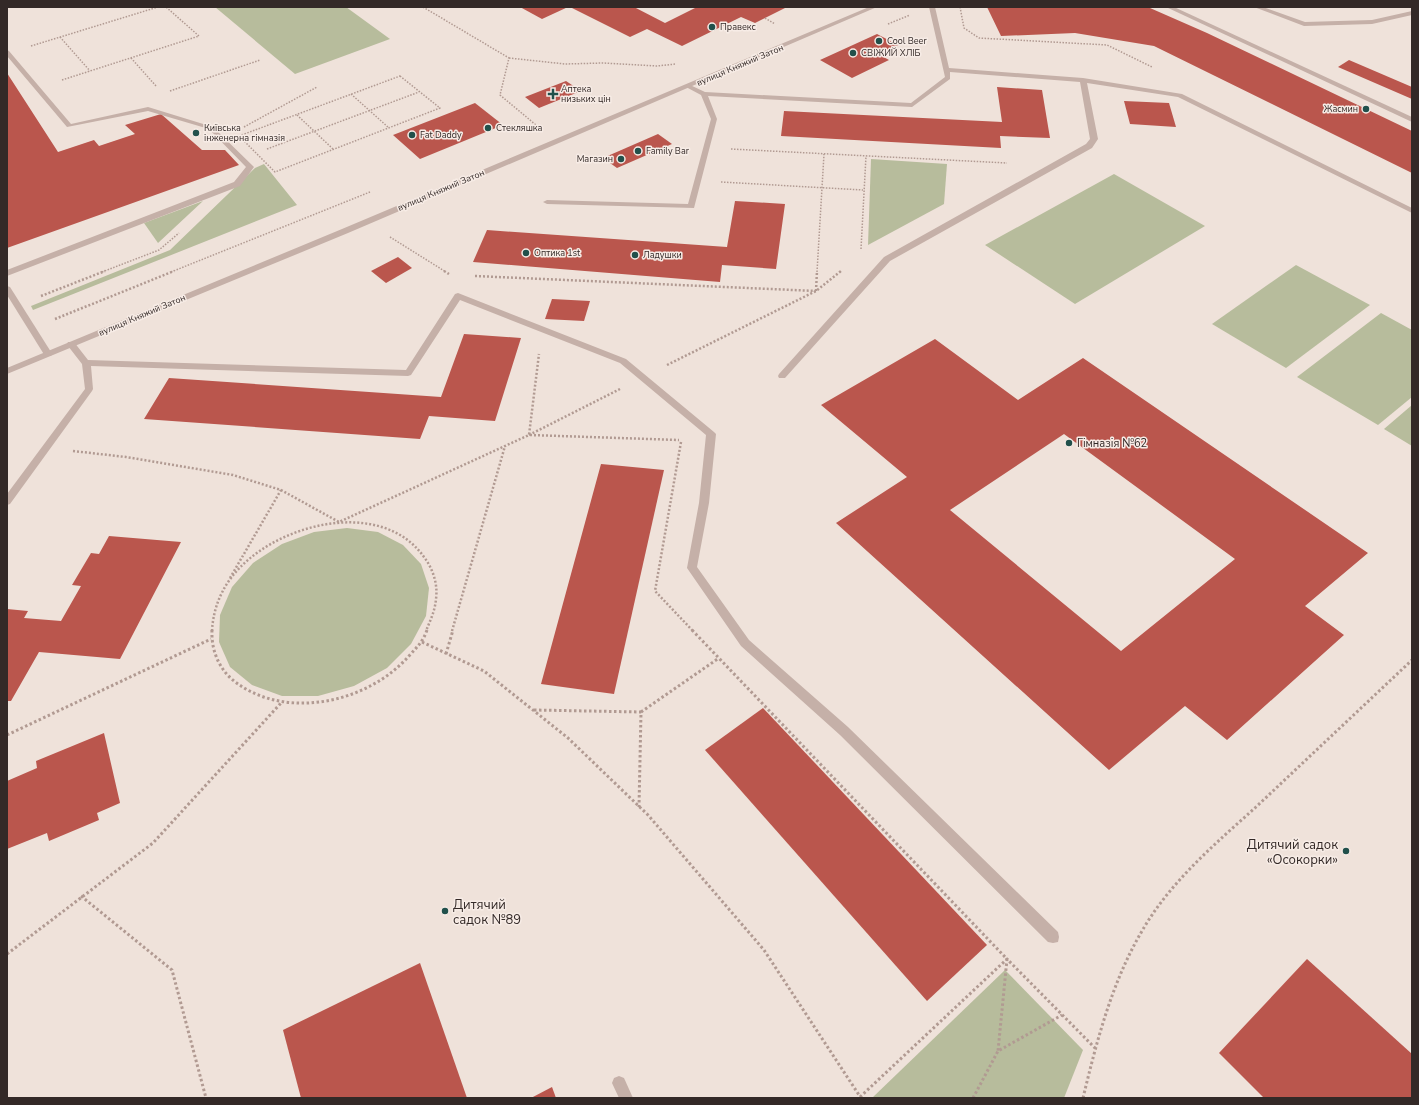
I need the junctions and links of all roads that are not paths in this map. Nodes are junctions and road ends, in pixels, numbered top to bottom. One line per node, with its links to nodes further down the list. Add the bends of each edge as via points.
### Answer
1 (874, 7): 10 (street, вулиця Княжий Затон)
2 (932, 7): 8 (street)
3 (1169, 7): 12 (street)
4 (1257, 7): 6 (street, via 1304,24 1372,22)
5 (1400, 7): 6 (street)
6 (1411, 14)
7 (8, 53): 15 (street, via 69,126 148,109 211,128 250,167 237,184)
8 (946, 70): 9 (street); 11 (street, via 948,78 912,105)
9 (1084, 80): 14 (street, via 1180,95); 21 (street, via 1094,139 1089,146 888,259)
10 (688, 86): 11 (street); 17 (street, вулиця Княжий Затон)
11 (704, 94): 13 (street, via 714,119 691,206)
12 (1412, 120)
13 (547, 202)
14 (1412, 211)
15 (7, 272)
16 (7, 289): 18 (street)
17 (71, 344): 18 (street, вулиця Княжий Затон); 19 (street)
18 (48, 354): 20 (street, вулиця Княжий Затон)
19 (86, 362): 22 (street, via 89,389); 23 (street, via 408,373 458,296 623,361 711,434 704,503 692,568 745,643 844,731)
20 (7, 371)
21 (782, 376)
22 (7, 501)
23 (1053, 937)
24 (619, 1083): 25 (street)
25 (626, 1098)

